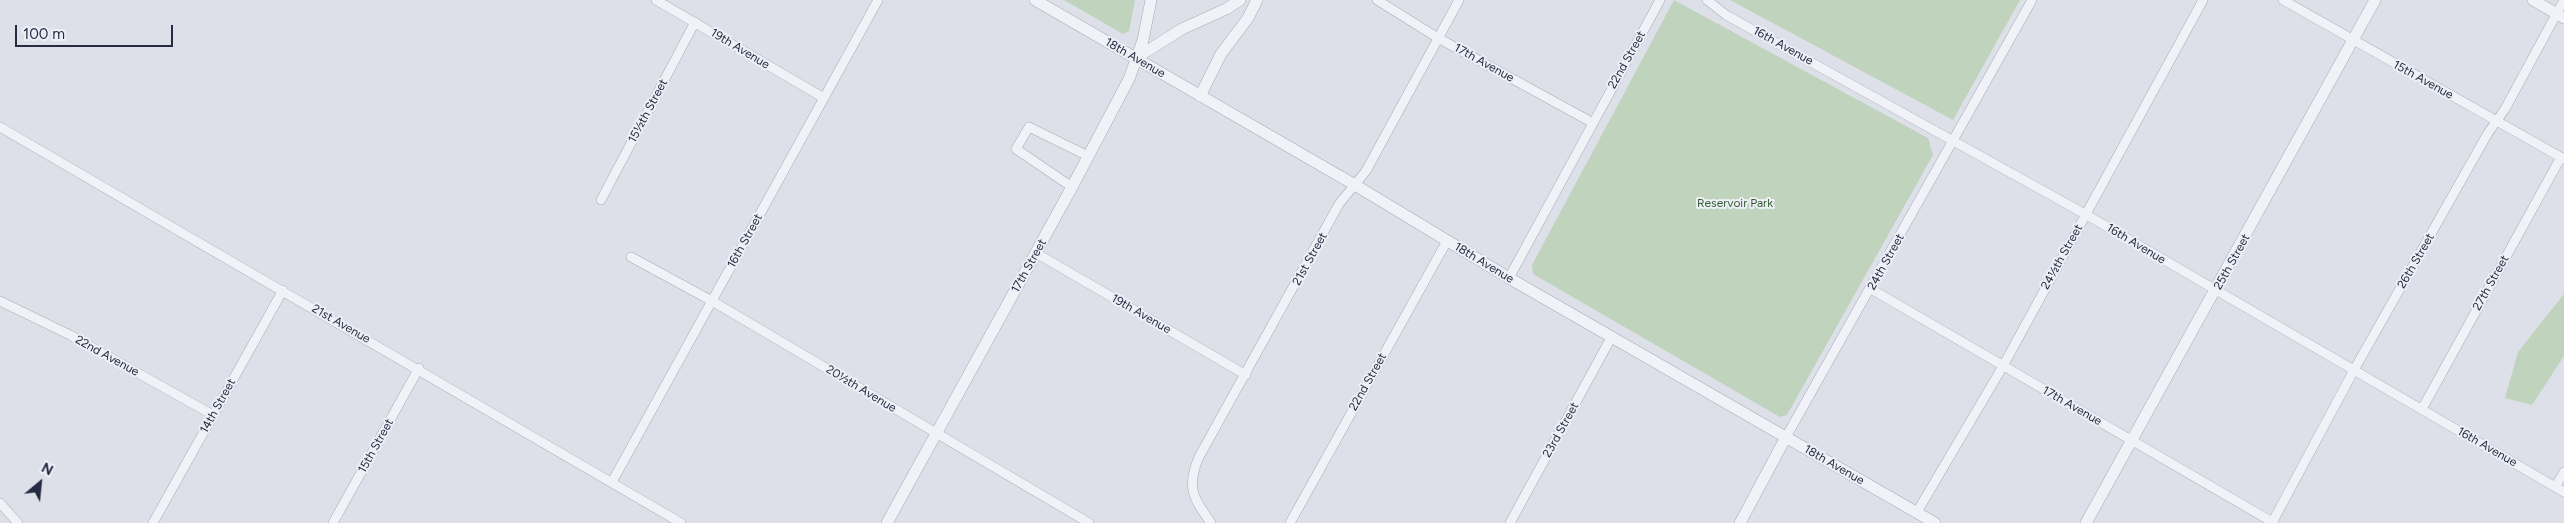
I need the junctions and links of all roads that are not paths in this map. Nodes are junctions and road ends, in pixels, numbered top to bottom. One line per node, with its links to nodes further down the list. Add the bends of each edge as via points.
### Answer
1 (878, 0): 23 (street, 16th Street)
2 (1035, 0): 21 (street, 18th Avenue)
3 (1151, 0): 21 (street, 17th Street)
4 (1240, 0): 21 (street, via 1226,10 1182,29)
5 (1258, 0): 22 (street, via 1221,54)
6 (1376, 0): 19 (street, 17th Avenue)
7 (1459, 0): 19 (street, 21st Street)
8 (1660, 0): 25 (street, 22nd Street)
9 (1707, 0): 27 (street, 16th Avenue, via 1726,15)
10 (2032, 0): 27 (street, 24th Street)
11 (2203, 0): 33 (street, 24½th Street)
12 (2283, 0): 20 (street, 15th Avenue)
13 (2375, 0): 20 (street, 25th Street)
14 (2533, 0): 17 (street)
15 (2564, 0): 17 (street, 26th Street)
16 (660, 1): 18 (street, 19th Avenue)
17 (2560, 15): 24 (street, 26th Street)
18 (695, 22): 23 (street, 19th Avenue); 32 (street, 15½th Street)
19 (1438, 38): 25 (street, 17th Avenue); 30 (street, 21st Street, via 1366,171)
20 (2354, 40): 24 (street, 15th Avenue); 40 (street, 25th Street)
21 (1136, 58): 22 (street, 18th Avenue); 28 (street, 17th Street, via 1129,79)
22 (1200, 96): 30 (street, 18th Avenue)
23 (824, 98): 42 (street, 16th Street)
24 (2496, 121): 29 (street, 15th Avenue); 46 (street, 26th Street)
25 (1593, 123): 37 (street, 22nd Street)
26 (0, 127): 39 (street, 21st Avenue)
27 (1954, 140): 33 (street, 16th Avenue); 38 (street, 24th Street)
28 (1088, 156): 31 (street, 17th Street); 31 (street, via 1029,127 1016,149)
29 (2563, 158): 48 (street, 27th Street)
30 (1355, 185): 34 (street, 18th Avenue); 47 (street, 21st Street, via 1340,204)
31 (1072, 186): 35 (street, 17th Street)
32 (601, 200)
33 (2086, 214): 40 (street, 16th Avenue); 44 (street, 24½th Street)
34 (1447, 241): 37 (street, 18th Avenue); 65 (street, 22nd Street)
35 (1036, 253): 47 (street, 19th Avenue); 50 (street, 17th Street)
36 (631, 257): 42 (street, 20½th Avenue)
37 (1509, 278): 43 (street, 18th Avenue)
38 (1871, 289): 44 (street, 17th Avenue); 51 (street, 24th Street)
39 (283, 290): 45 (street, 21st Avenue); 49 (street, 14th Street)
40 (2216, 290): 46 (street, 16th Avenue); 52 (street, 25th Street)
41 (0, 301): 49 (street, 22nd Avenue, via 70,335)
42 (712, 301): 50 (street, 20½th Avenue); 54 (street, 16th Street)
43 (1612, 336): 51 (street, 18th Avenue); 66 (street, 23rd Street)
44 (2003, 366): 52 (street, 17th Avenue); 57 (street, 24½th Street)
45 (419, 368): 54 (street, 21st Avenue); 60 (street, 15th Street)
46 (2354, 370): 48 (street, 16th Avenue); 70 (street, 26th Street)
47 (1246, 374): 64 (street, 21st Street, via 1199,457 1192,478 1193,496)
48 (2422, 410): 55 (street, 16th Avenue)
49 (213, 415): 59 (street, 14th Street)
50 (936, 433): 62 (street, 17th Street); 63 (street, 20½th Avenue)
51 (1786, 438): 57 (street, 18th Avenue); 67 (street, 24th Street)
52 (2132, 441): 69 (street, 25th Street); 70 (street, 17th Avenue)
53 (2564, 472): 55 (street)
54 (612, 482): 61 (street, 21st Avenue)
55 (2560, 489)
56 (0, 503): 58 (street)
57 (1917, 512): 68 (street, 18th Avenue)
58 (18, 523)
59 (153, 523)
60 (333, 523)
61 (682, 523)
62 (886, 523)
63 (1089, 523)
64 (1211, 523)
65 (1290, 523)
66 (1510, 523)
67 (1740, 523)
68 (1935, 523)
69 (2086, 523)
70 (2272, 523)

